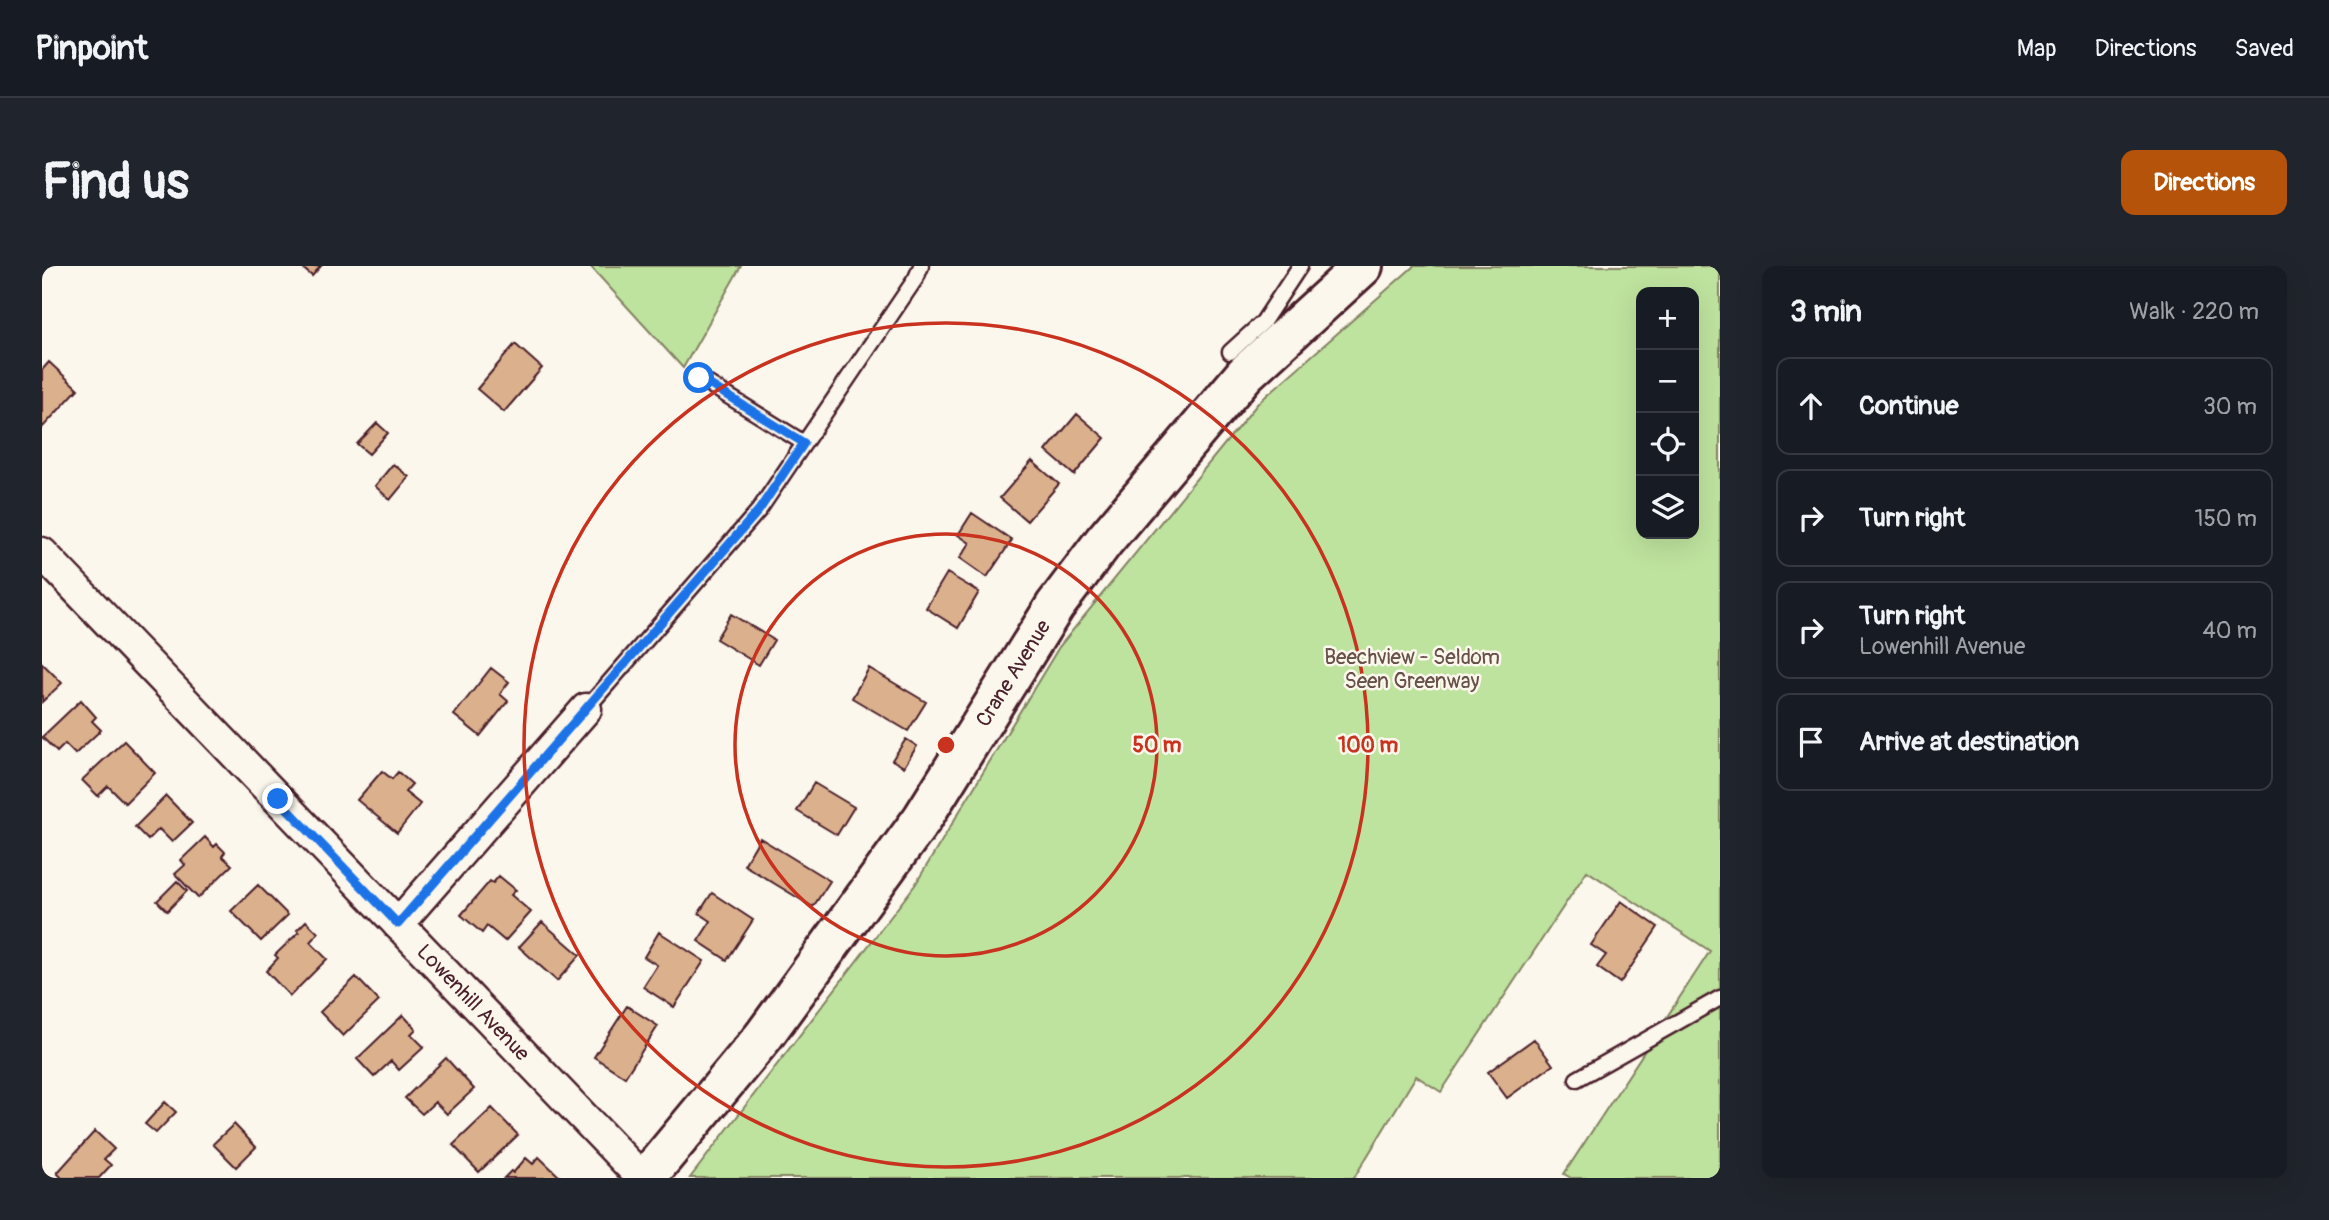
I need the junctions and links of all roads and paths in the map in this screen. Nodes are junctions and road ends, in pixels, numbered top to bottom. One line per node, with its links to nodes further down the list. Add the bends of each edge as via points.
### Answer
1 (928, 266): 4 (lane)
2 (1300, 266): 5 (lane, via 1263,322)
3 (1363, 266): 13 (street, Crane Avenue, via 1245,374 1104,541 1055,606 922,819 763,1037)
4 (918, 272): 7 (lane)
5 (1230, 352)
6 (699, 378): 7 (lane)
7 (804, 443): 9 (lane, via 759,510)
8 (42, 553): 10 (street, Lowenhill Avenue)
9 (586, 709): 10 (street)
10 (398, 924): 13 (street, Lowenhill Avenue)
11 (1720, 998): 12 (lane)
12 (1577, 1079)
13 (644, 1178)

